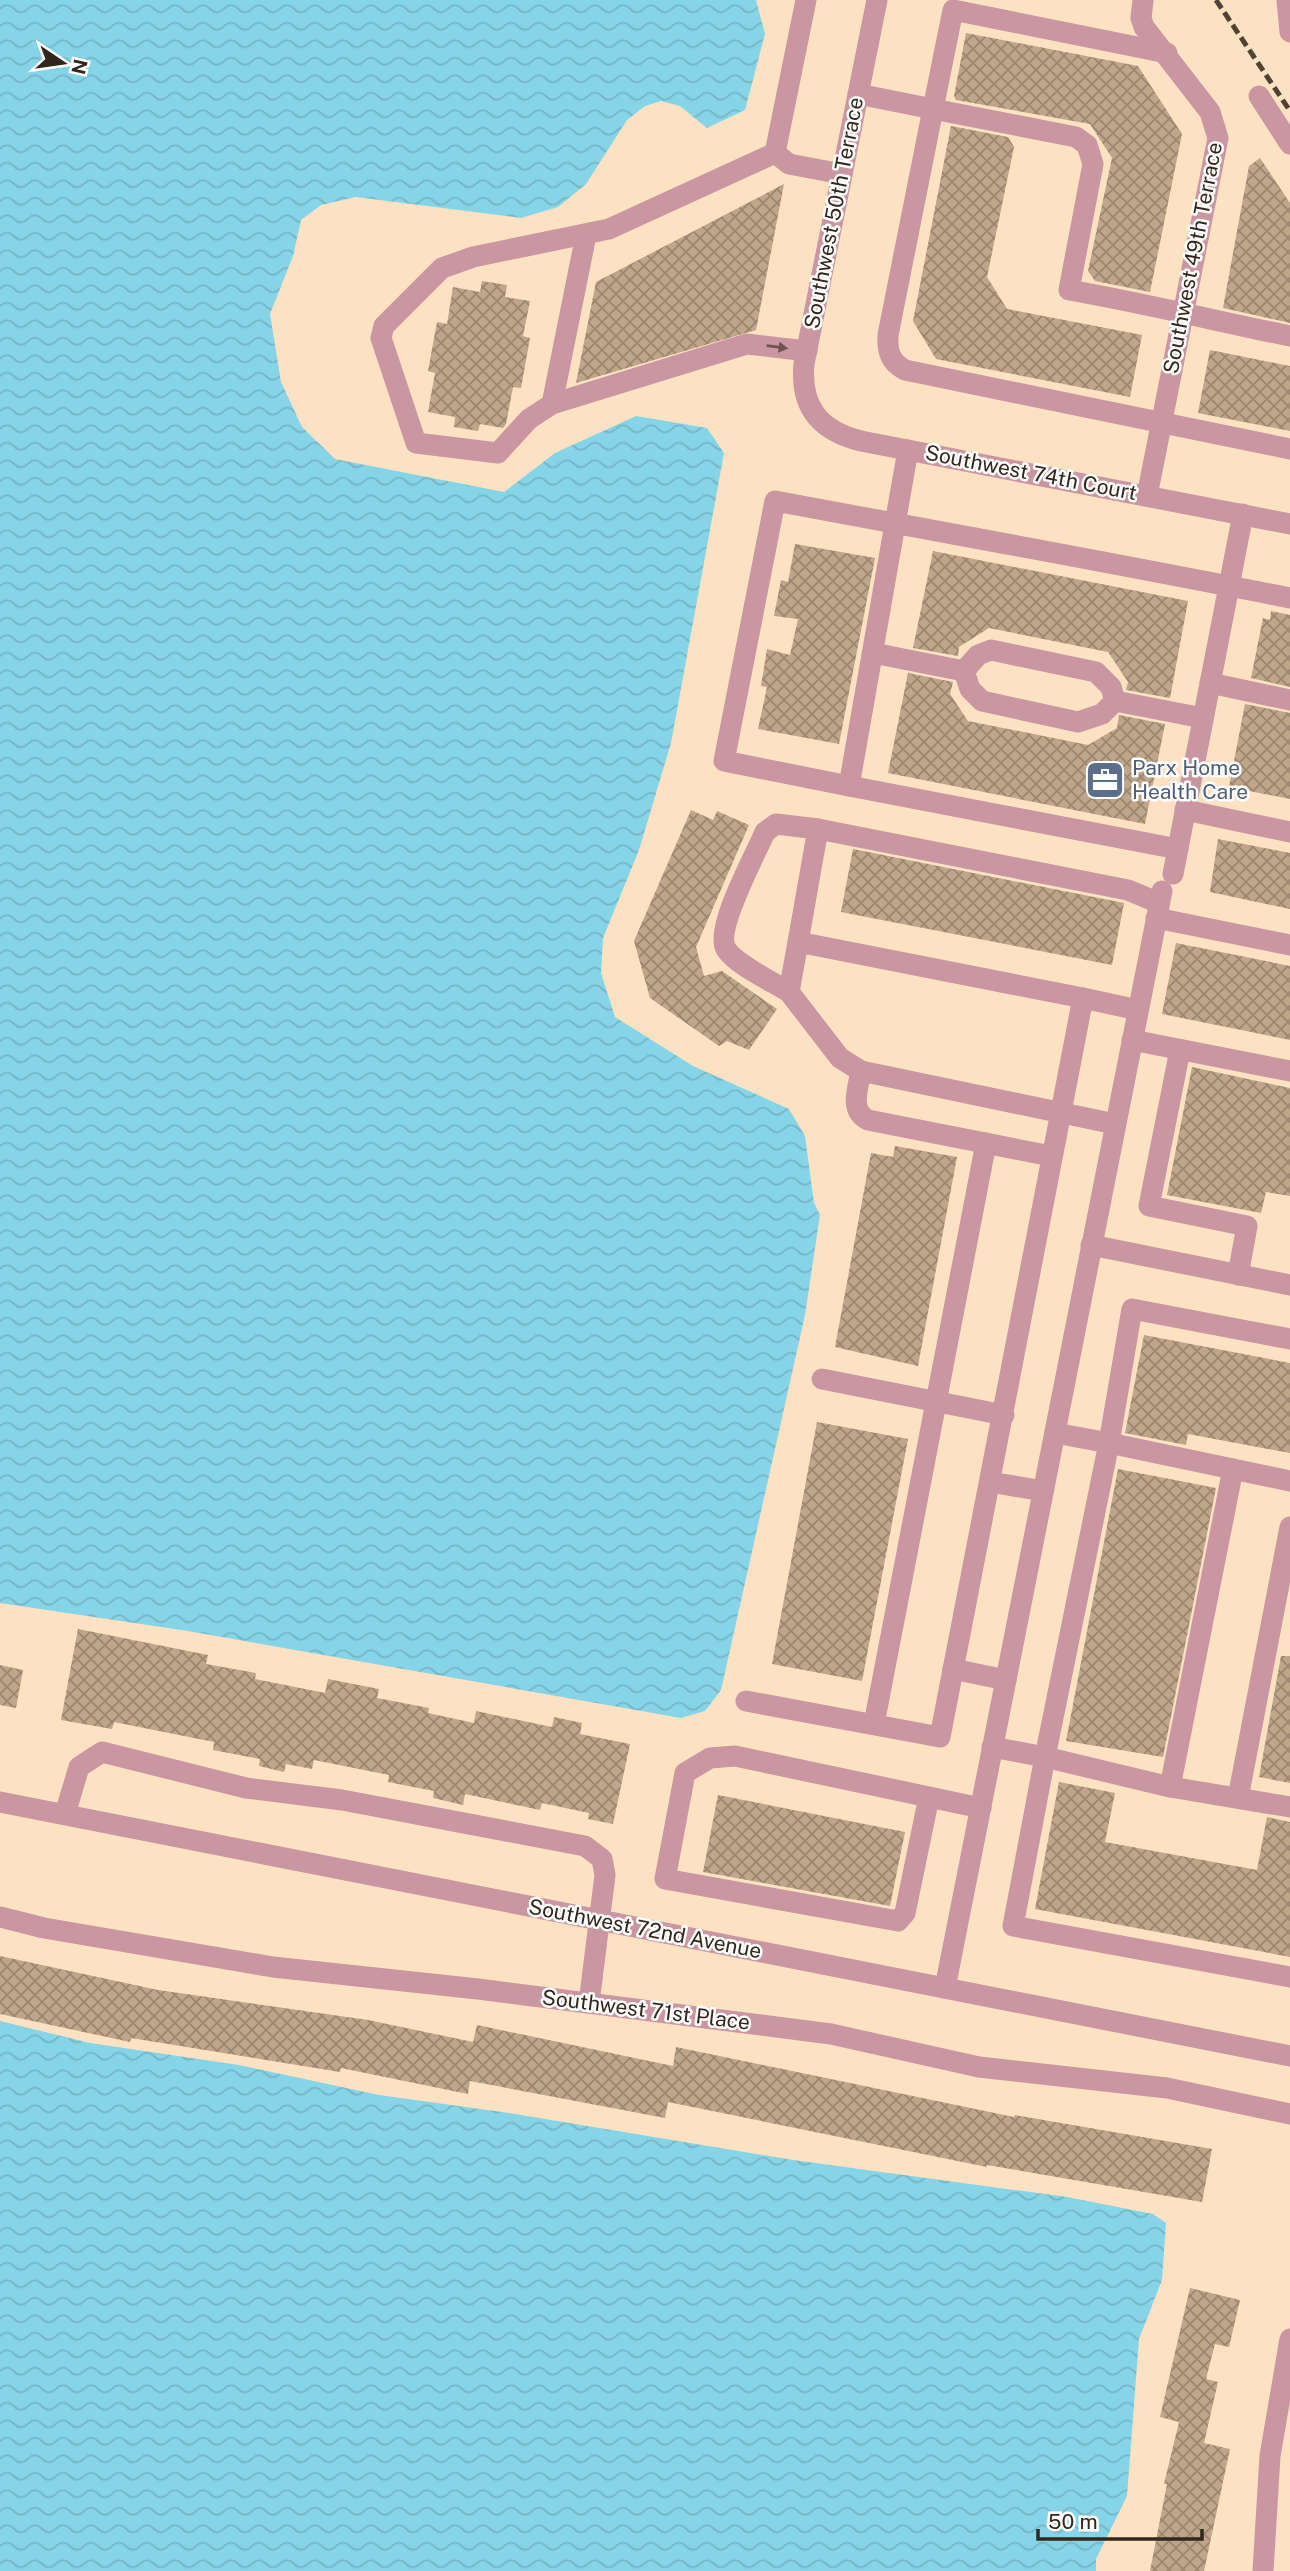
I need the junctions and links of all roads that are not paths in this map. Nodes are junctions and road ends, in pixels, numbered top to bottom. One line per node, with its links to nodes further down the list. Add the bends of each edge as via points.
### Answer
1 (806, 0): 11 (street)
2 (877, 0): 7 (street, Southwest 50th Terrace)
3 (1143, 0): 6 (street, Southwest 49th Terrace, via 1144,27)
4 (1287, 0): 5 (street)
5 (1290, 32)
6 (1167, 53): 9 (street, via 953,10); 14 (street, Southwest 49th Terrace, via 1210,112 1218,138)
7 (858, 94): 9 (street); 12 (street, Southwest 50th Terrace)
8 (1259, 96): 10 (street)
9 (933, 109): 14 (street, via 1082,141 1093,164 1069,290); 19 (street, via 888,335 892,360 905,370)
10 (1290, 144)
11 (775, 153): 12 (street, via 789,164); 13 (street, via 609,229)
12 (842, 174): 16 (street, Southwest 50th Terrace)
13 (586, 235): 17 (street); 17 (street, via 473,257 442,268 384,326 381,338 416,443 498,453 529,419)
14 (1184, 312): 15 (street); 19 (street, Southwest 49th Terrace)
15 (1290, 337)
16 (807, 351): 17 (street, one-way to 16, via 747,344); 18 (street, Southwest 50th Terrace, via 806,392)
17 (552, 404)
18 (822, 423): 21 (street, Southwest 74th Court, via 850,438)
19 (1161, 423): 20 (street); 22 (street, Southwest 49th Terrace)
20 (1290, 449)
21 (908, 450): 22 (street, Southwest 74th Court); 24 (street)
22 (1147, 496): 23 (street, Southwest 74th Court)
23 (1243, 514): 25 (street, Southwest 74th Court); 26 (street)
24 (895, 524): 26 (street); 28 (street); 34 (street, via 775,501 724,761)
25 (1290, 524)
26 (1229, 586): 27 (street); 30 (street)
27 (1290, 598)
28 (873, 653): 29 (street); 34 (street)
29 (964, 671): 32 (street, via 970,688 982,701 1078,722 1102,714); 32 (street, via 978,655 998,650 1096,672 1111,687)
30 (1210, 683): 31 (street); 33 (street)
31 (1290, 700)
32 (1115, 701): 33 (street)
33 (1203, 718): 35 (street)
34 (849, 786): 38 (street)
35 (1185, 810): 37 (street); 38 (street)
36 (818, 829): 39 (street); 40 (street); 42 (street, via 784,823 765,832 724,925 723,943 732,956)
37 (1290, 832)
38 (1178, 849): 39 (street)
39 (1162, 896): 41 (street); 44 (street)
40 (798, 942): 42 (street); 43 (street)
41 (1290, 945)
42 (789, 992): 47 (street, via 840,1058)
43 (1083, 998): 44 (street); 49 (street)
44 (1138, 1010): 45 (street)
45 (1132, 1040): 46 (street); 50 (street)
46 (1180, 1050): 48 (street); 54 (street, via 1149,1206 1247,1226)
47 (861, 1071): 49 (street); 51 (street, via 855,1108 860,1116)
48 (1290, 1071)
49 (1059, 1111): 50 (street); 52 (street)
50 (1115, 1124): 53 (street)
51 (986, 1143): 52 (street); 58 (street)
52 (1051, 1156): 59 (street)
53 (1091, 1245): 54 (street); 60 (street)
54 (1238, 1275): 55 (street)
55 (1290, 1285)
56 (1290, 1339): 61 (street, via 1132,1309)
57 (822, 1379): 58 (street)
58 (937, 1402): 59 (street); 70 (street)
59 (1004, 1415): 64 (street)
60 (1055, 1433): 61 (street); 65 (street)
61 (1109, 1443): 62 (street); 72 (street)
62 (1233, 1469): 63 (street); 73 (street)
63 (1290, 1481)
64 (990, 1482): 65 (street); 67 (street)
65 (1043, 1491): 68 (street)
66 (1290, 1527): 75 (street)
67 (953, 1669): 68 (street); 70 (street, via 940,1737)
68 (1006, 1681): 71 (street)
69 (746, 1701): 70 (street)
70 (874, 1724)
71 (992, 1747): 72 (street); 78 (street)
72 (1045, 1758): 73 (street); 82 (street, via 1013,1926)
73 (1170, 1787): 75 (street)
74 (929, 1797): 74 (street, via 735,1756 710,1758 685,1773 665,1879 898,1921 905,1913); 78 (street)
75 (1238, 1798): 77 (street)
76 (0, 1802): 79 (street, Southwest 72nd Avenue)
77 (1290, 1807)
78 (981, 1808): 83 (street)
79 (65, 1814): 81 (street, Southwest 72nd Avenue); 81 (street, via 79,1767 102,1752 246,1788 342,1800 584,1846 602,1859)
80 (0, 1917): 84 (street, Southwest 71st Place, via 253,1964)
81 (601, 1920): 83 (street, Southwest 72nd Avenue); 84 (street)
82 (1290, 1978)
83 (945, 1988): 85 (street, Southwest 72nd Avenue)
84 (589, 2003): 86 (street, Southwest 71st Place, via 831,2034 979,2067 1167,2088)
85 (1290, 2056)
86 (1290, 2114)
87 (1290, 2339): 88 (street, via 1270,2456)
88 (1263, 2571)

